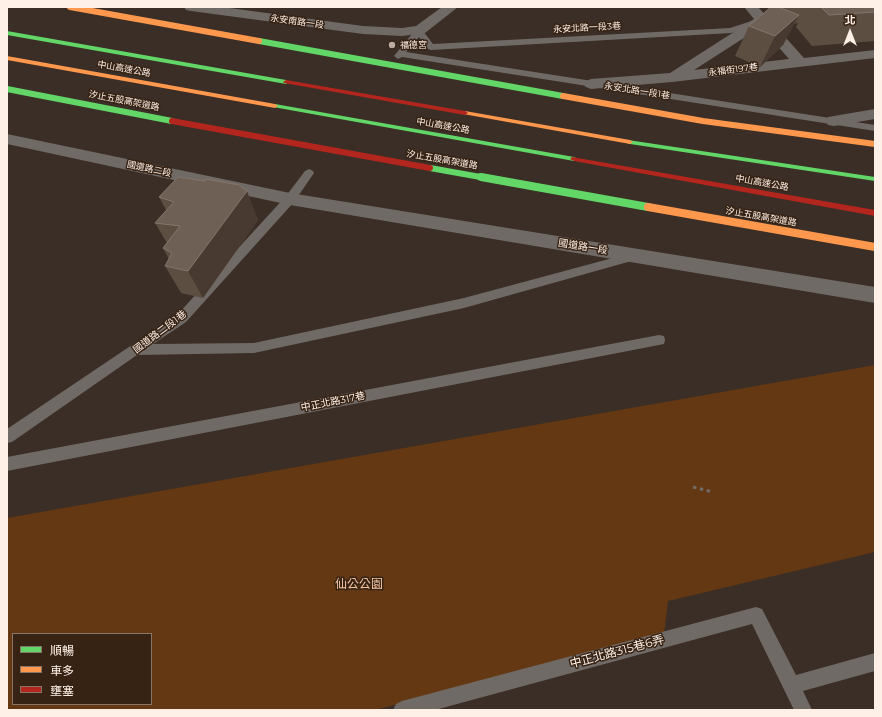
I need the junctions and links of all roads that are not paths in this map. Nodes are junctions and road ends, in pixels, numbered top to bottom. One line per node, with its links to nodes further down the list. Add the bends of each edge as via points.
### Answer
1 (70, 7): 18 (highway, bridge, via 703,121)
2 (191, 7): 6 (street, 永安南路一段, via 363,30)
3 (451, 7): 6 (street)
4 (751, 7): 5 (street)
5 (762, 20): 6 (lane, 永安北路一段3巷, via 731,30 431,47); 10 (street); 11 (street)
6 (420, 30): 12 (lane, 永安北路一段1巷, via 399,55)
7 (7, 33): 20 (highway, 中山高速公路, via 675,150)
8 (875, 54): 10 (street, 永福街197巷)
9 (7, 58): 22 (highway, 中山高速公路)
10 (800, 62): 11 (street, 永福街197巷)
11 (672, 77): 12 (street, 永福街197巷)
12 (591, 84): 15 (lane, 永安北路一段1巷)
13 (7, 89): 23 (highway, 汐止五股高架道路, bridge, via 268,140)
14 (875, 114): 15 (street)
15 (834, 120): 16 (lane, 永安北路一段1巷)
16 (875, 128)
17 (7, 140): 21 (street, 國道路二段)
18 (875, 144)
19 (309, 173): 21 (lane, 國道路二段1巷)
20 (875, 179)
21 (290, 199): 24 (street, 國道路一段); 27 (lane, 國道路二段1巷, via 182,318)
22 (875, 213)
23 (875, 247)
24 (636, 256): 25 (street, 國道路一段); 27 (lane, via 464,303 254,348)
25 (875, 295)
26 (659, 340): 29 (lane, 中正北路317巷)
27 (136, 350): 28 (lane, 國道路二段1巷)
28 (7, 437)
29 (7, 464)
30 (875, 662): 31 (lane)
31 (792, 685): 32 (lane, 中正北路315巷6弄, via 756,615); 33 (lane, 中正北路315巷6弄)
32 (402, 710)
33 (803, 710)

